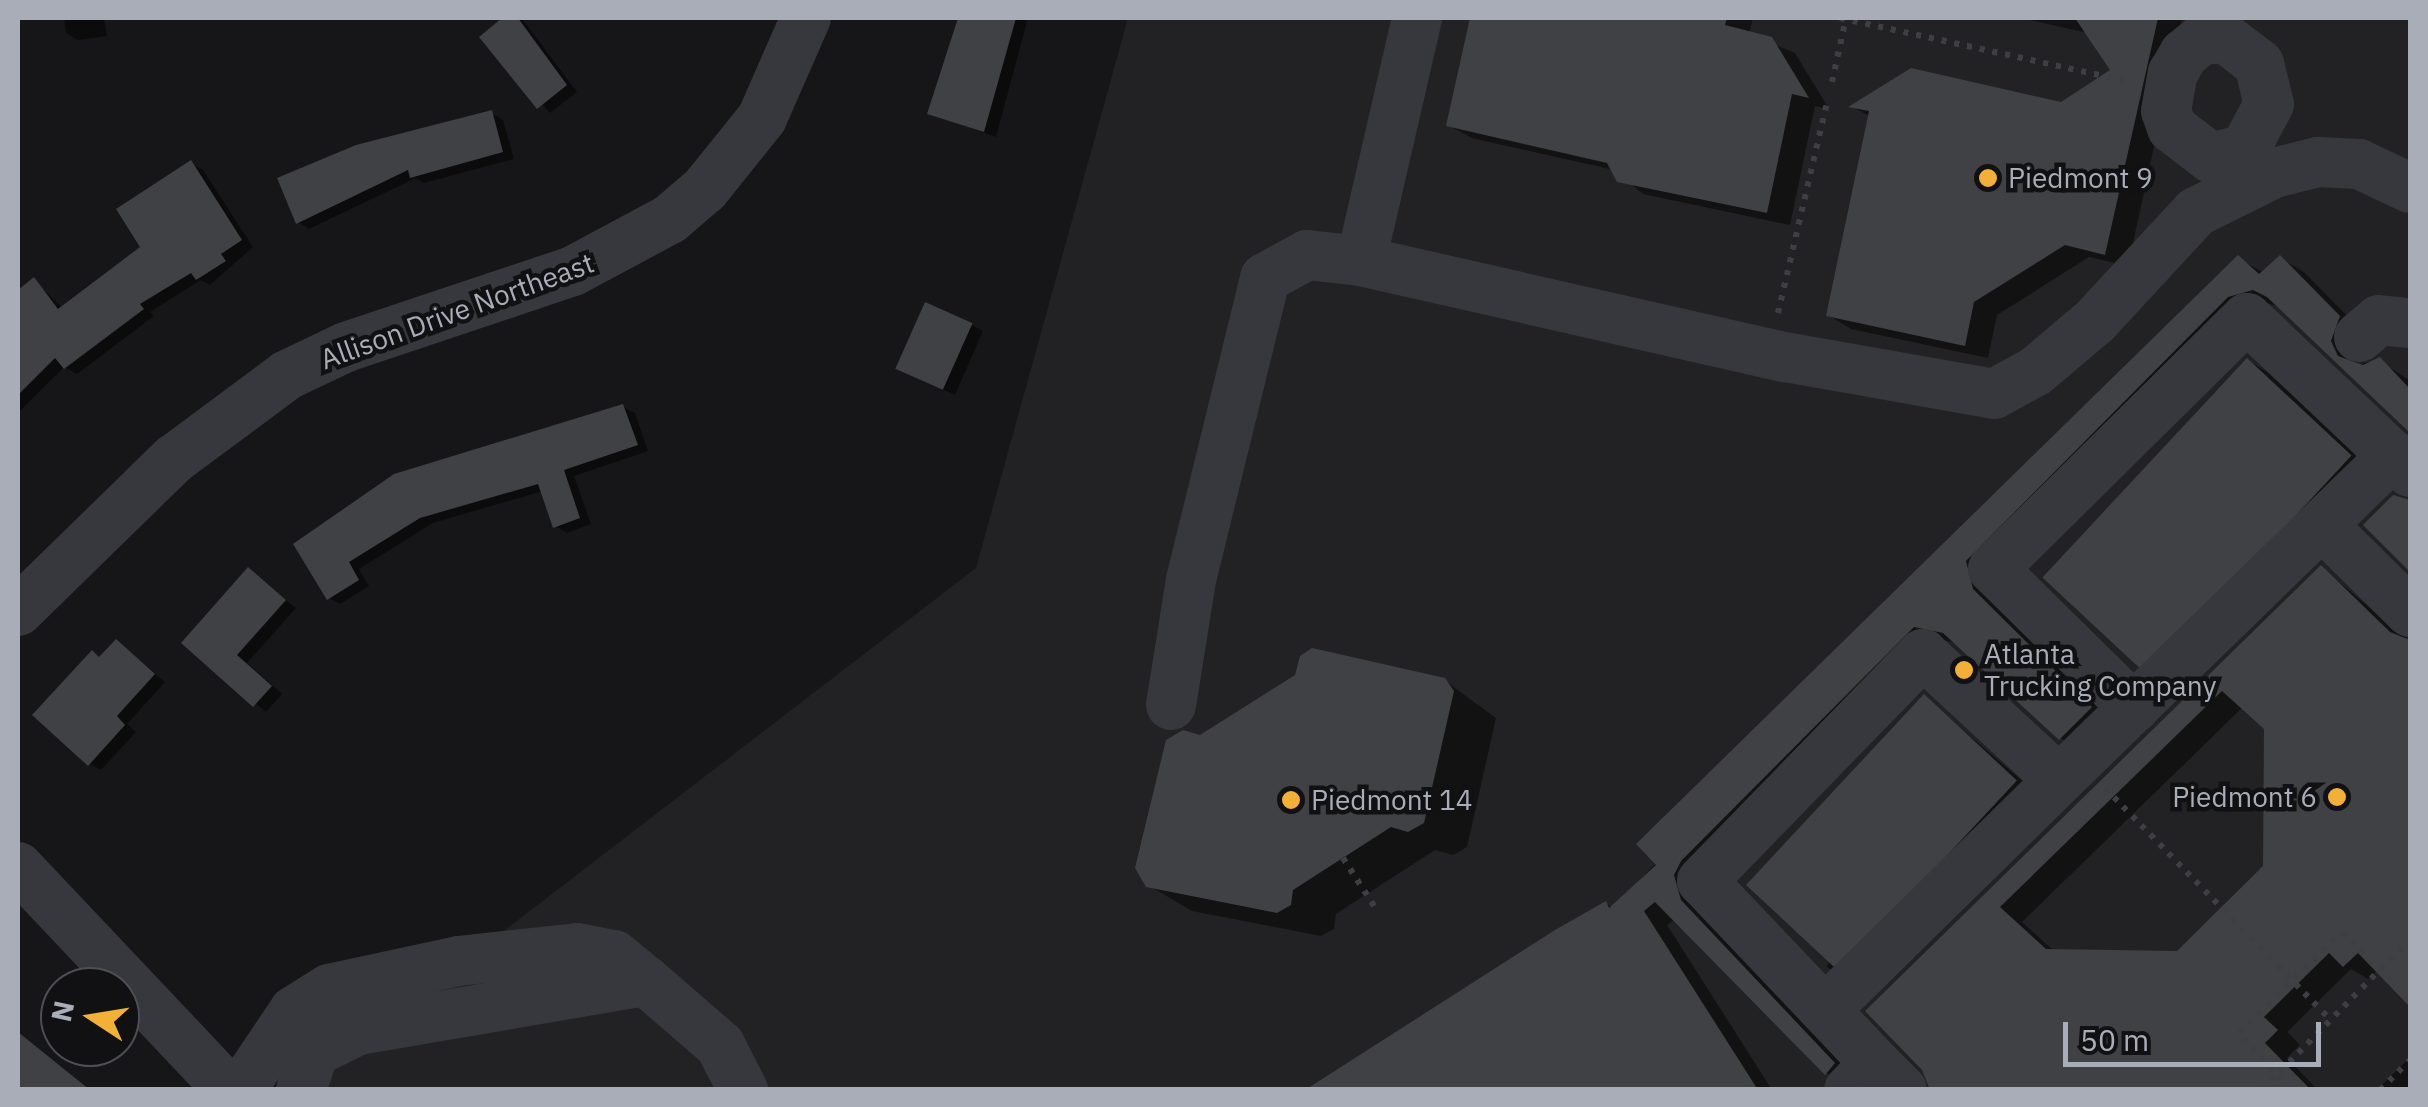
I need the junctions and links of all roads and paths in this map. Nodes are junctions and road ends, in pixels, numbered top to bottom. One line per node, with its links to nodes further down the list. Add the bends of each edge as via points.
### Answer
1 (806, 18): 16 (street, Allison Drive Northeast, via 762,118 705,189 670,219 573,271 346,347 288,376 174,459)
2 (1416, 18): 10 (street)
3 (1844, 18): 5 (path); 6 (path)
4 (2245, 31): 6 (street, via 2201,40 2184,54); 8 (street, via 2269,84)
5 (1832, 82)
6 (2169, 90): 8 (street, via 2172,128 2211,158)
7 (1827, 102): 13 (path)
8 (2254, 164): 9 (street, via 2332,162 2392,174); 13 (street, via 2196,212 2095,321 2036,371 1994,394)
9 (2410, 188)
10 (1361, 261): 13 (street); 18 (street, via 1306,255 1266,278 1191,580)
11 (2410, 323): 12 (street, via 2378,320)
12 (2359, 337)
13 (1769, 353)
14 (2402, 463): 15 (street); 19 (street, via 2248,318 1993,569)
15 (2323, 526): 17 (street); 19 (street)
16 (18, 611)
17 (2410, 612)
18 (1171, 705)
19 (2134, 708): 20 (street)
20 (2069, 771): 26 (path); 29 (street); 29 (street, via 1923,654 1702,881)
21 (1343, 858): 23 (path)
22 (18, 867): 34 (street)
23 (1378, 912)
24 (2410, 940): 25 (path)
25 (2381, 970): 26 (path, via 2342,932); 28 (path); 30 (path)
26 (2292, 979): 30 (path); 32 (path, via 2239,1033)
27 (646, 981): 35 (street, via 614,955 577,948 458,961 329,989 294,1011); 36 (street, via 358,1030 314,1052); 37 (street, via 720,1045)
28 (2410, 1001)
29 (1825, 1010): 33 (street)
30 (2331, 1020): 32 (path)
31 (2410, 1060): 40 (path)
32 (2278, 1073): 38 (path); 39 (path)
33 (1875, 1081)
34 (229, 1090)
35 (241, 1090)
36 (301, 1090)
37 (744, 1090)
38 (2262, 1090)
39 (2290, 1090)
40 (2380, 1090)

